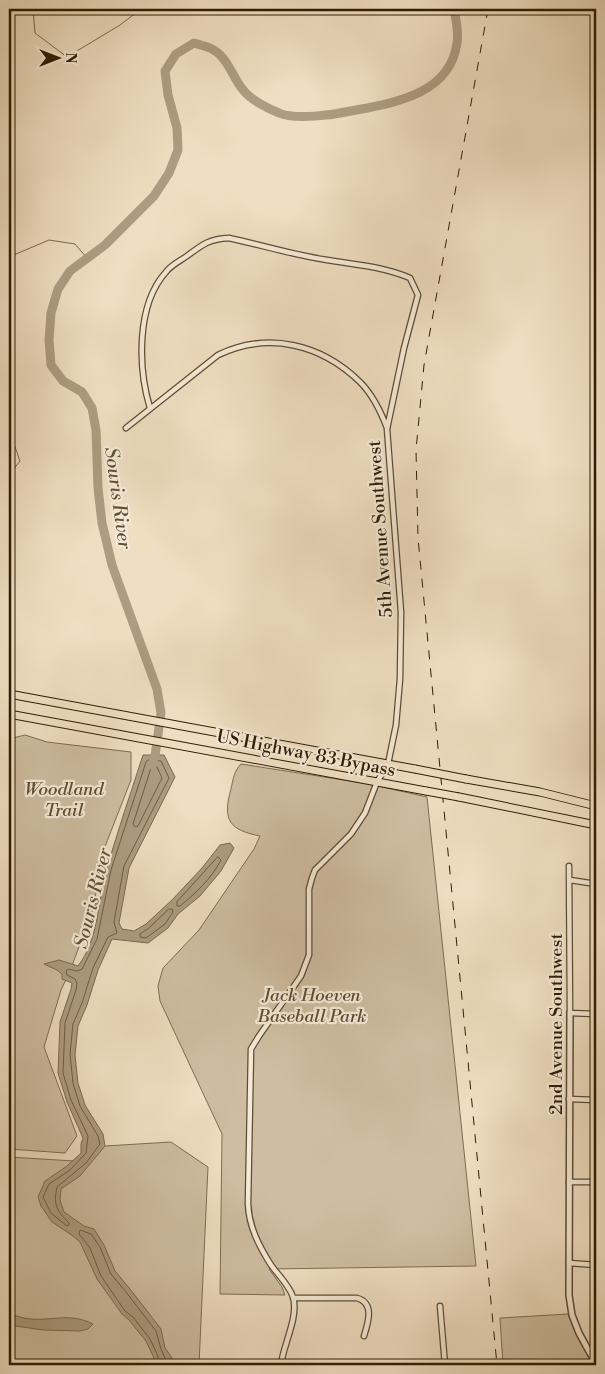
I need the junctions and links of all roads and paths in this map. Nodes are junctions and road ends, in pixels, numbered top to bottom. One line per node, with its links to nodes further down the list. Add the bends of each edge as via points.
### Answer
1 (150, 408): 2 (street); 3 (street, via 218,355 247,344 279,343 312,350 345,370 360,382); 3 (street, 5th Avenue Southwest, via 143,372 147,305 167,270 200,246 224,238 410,278 418,295)
2 (126, 428)
3 (387, 428): 6 (street, 5th Avenue Southwest, via 401,612 399,704)
4 (9, 694): 6 (highway, US Highway 83 Bypass)
5 (9, 714): 7 (highway, US Highway 83 Bypass)
6 (388, 764): 7 (street); 8 (highway, US Highway 83 Bypass, bridge, via 540,792)
7 (377, 782): 9 (highway, US Highway 83 Bypass, bridge); 21 (street, via 357,827 315,870 310,888 309,955 301,976 251,1050 250,1226)
8 (596, 806)
9 (596, 825)
10 (569, 866): 11 (street, 2nd Avenue Southwest)
11 (570, 880): 12 (street); 13 (street, 2nd Avenue Southwest)
12 (596, 884)
13 (570, 1013): 14 (street); 15 (street, 2nd Avenue Southwest)
14 (596, 1014)
15 (569, 1100): 16 (street); 17 (street, 2nd Avenue Southwest)
16 (596, 1100)
17 (569, 1182): 18 (street); 19 (street, 2nd Avenue Southwest)
18 (596, 1182)
19 (569, 1264): 20 (street); 24 (street, 2nd Avenue Southwest, via 572,1315)
20 (596, 1265)
21 (293, 1298): 23 (street, via 362,1299 369,1321); 25 (street, via 294,1313)
22 (440, 1306): 26 (street)
23 (364, 1336)
24 (596, 1364)
25 (281, 1365)
26 (446, 1365)

